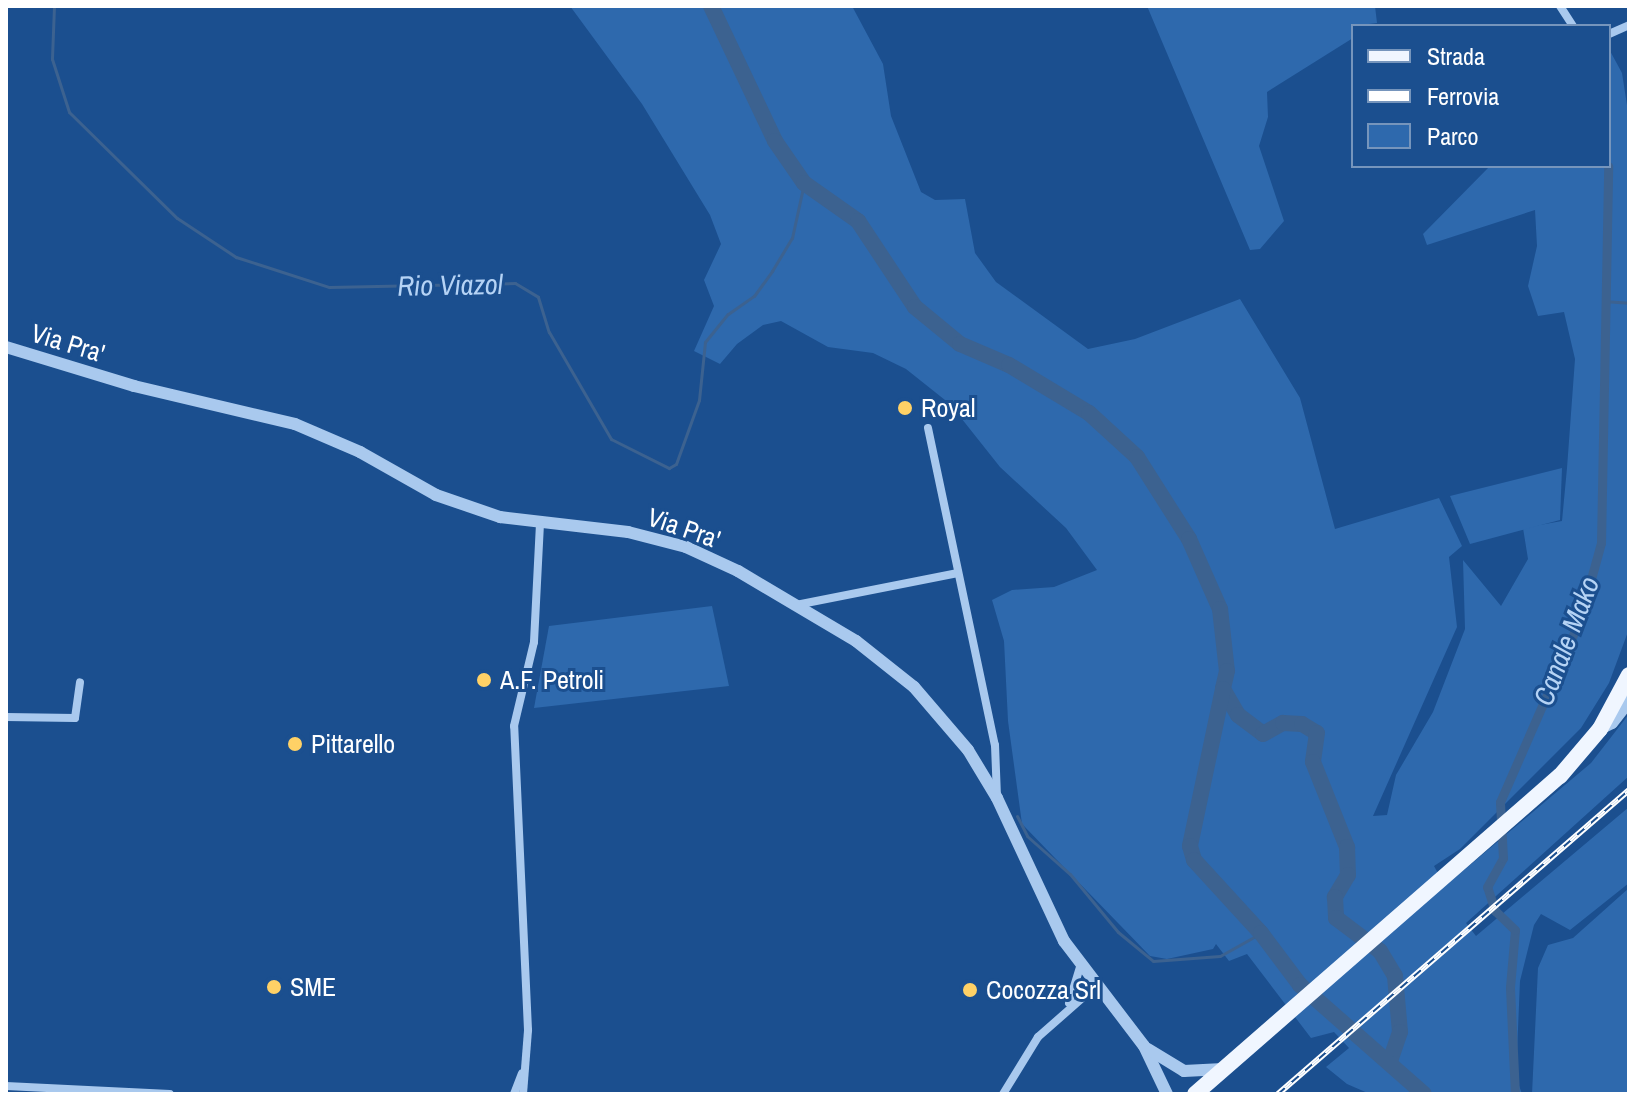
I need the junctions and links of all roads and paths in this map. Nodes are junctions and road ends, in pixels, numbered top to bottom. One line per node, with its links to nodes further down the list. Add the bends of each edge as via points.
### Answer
1 (1560, 6): 2 (street)
2 (1572, 24)
3 (6, 347): 5 (street, Via Pra', via 134,386 295,424 360,452 436,495 500,517)
4 (928, 428): 6 (street)
5 (540, 523): 7 (street, Via Pra', via 658,538 712,558); 18 (street, via 534,642 514,726 528,1018)
6 (958, 573): 7 (street); 13 (street, via 995,745)
7 (795, 605): 13 (street, Via Pra', via 856,641 914,687 959,738)
8 (1629, 675): 12 (main road)
9 (80, 682): 11 (street, via 75,718)
10 (1628, 703): 12 (street)
11 (6, 717)
12 (1600, 729): 19 (main road, via 1532,801)
13 (997, 798): 14 (street, Via Pra', via 1041,899)
14 (1080, 967): 15 (street, Via Pra'); 16 (street, via 1075,993)
15 (1095, 987): 16 (street); 17 (street, Via Pra')
16 (1061, 1013): 24 (street, via 1025,1055)
17 (1144, 1046): 19 (street, Via Pra', via 1184,1071); 25 (street, Via Pra', via 1164,1077)
18 (524, 1069): 22 (street); 23 (street)
19 (1223, 1069): 26 (main road)
20 (6, 1086): 21 (street)
21 (170, 1094)
22 (514, 1094)
23 (523, 1094)
24 (1003, 1094)
25 (1167, 1094)
26 (1195, 1094)

